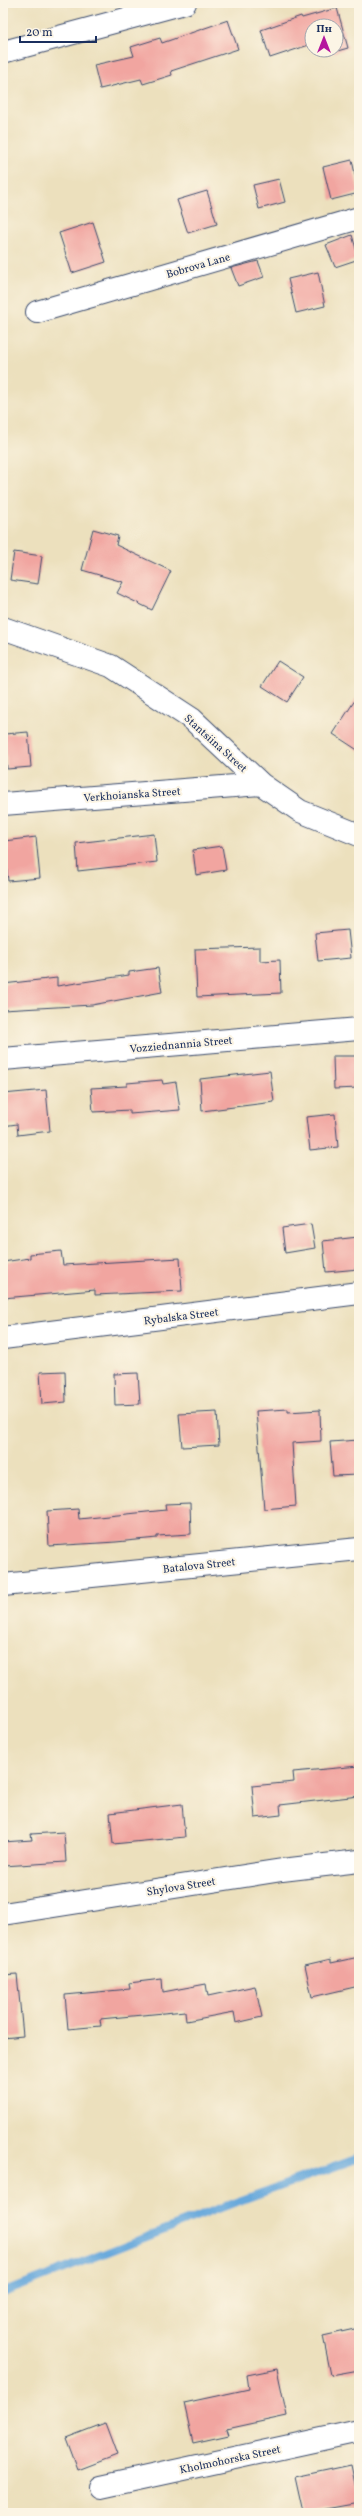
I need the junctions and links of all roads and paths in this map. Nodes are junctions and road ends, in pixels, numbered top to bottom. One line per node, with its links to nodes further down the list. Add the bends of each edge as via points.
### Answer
1 (185, 3): 2 (street)
2 (3, 52)
3 (359, 218): 4 (street, Bobrova Lane)
4 (37, 312)
5 (3, 628): 6 (street, Stantsiina Street, via 111,666 192,719)
6 (261, 784): 7 (street, Verkhoianska Street); 8 (street, Stantsiina Street, via 300,811)
7 (3, 804)
8 (359, 835)
9 (359, 1029): 10 (street, Vozziednannia Street)
10 (3, 1059)
11 (359, 1294): 12 (street, Rybalska Street)
12 (3, 1338)
13 (359, 1549): 14 (street, Batalova Street)
14 (40, 1582): 15 (street, Batalova Street); 16 (street, Batalova Street)
15 (3, 1585)
16 (3, 1598)
17 (359, 1861): 18 (street, Shylova Street, via 282,1870)
18 (3, 1914)
19 (359, 2431): 20 (street, Kholmohorska Street)
20 (101, 2486)

